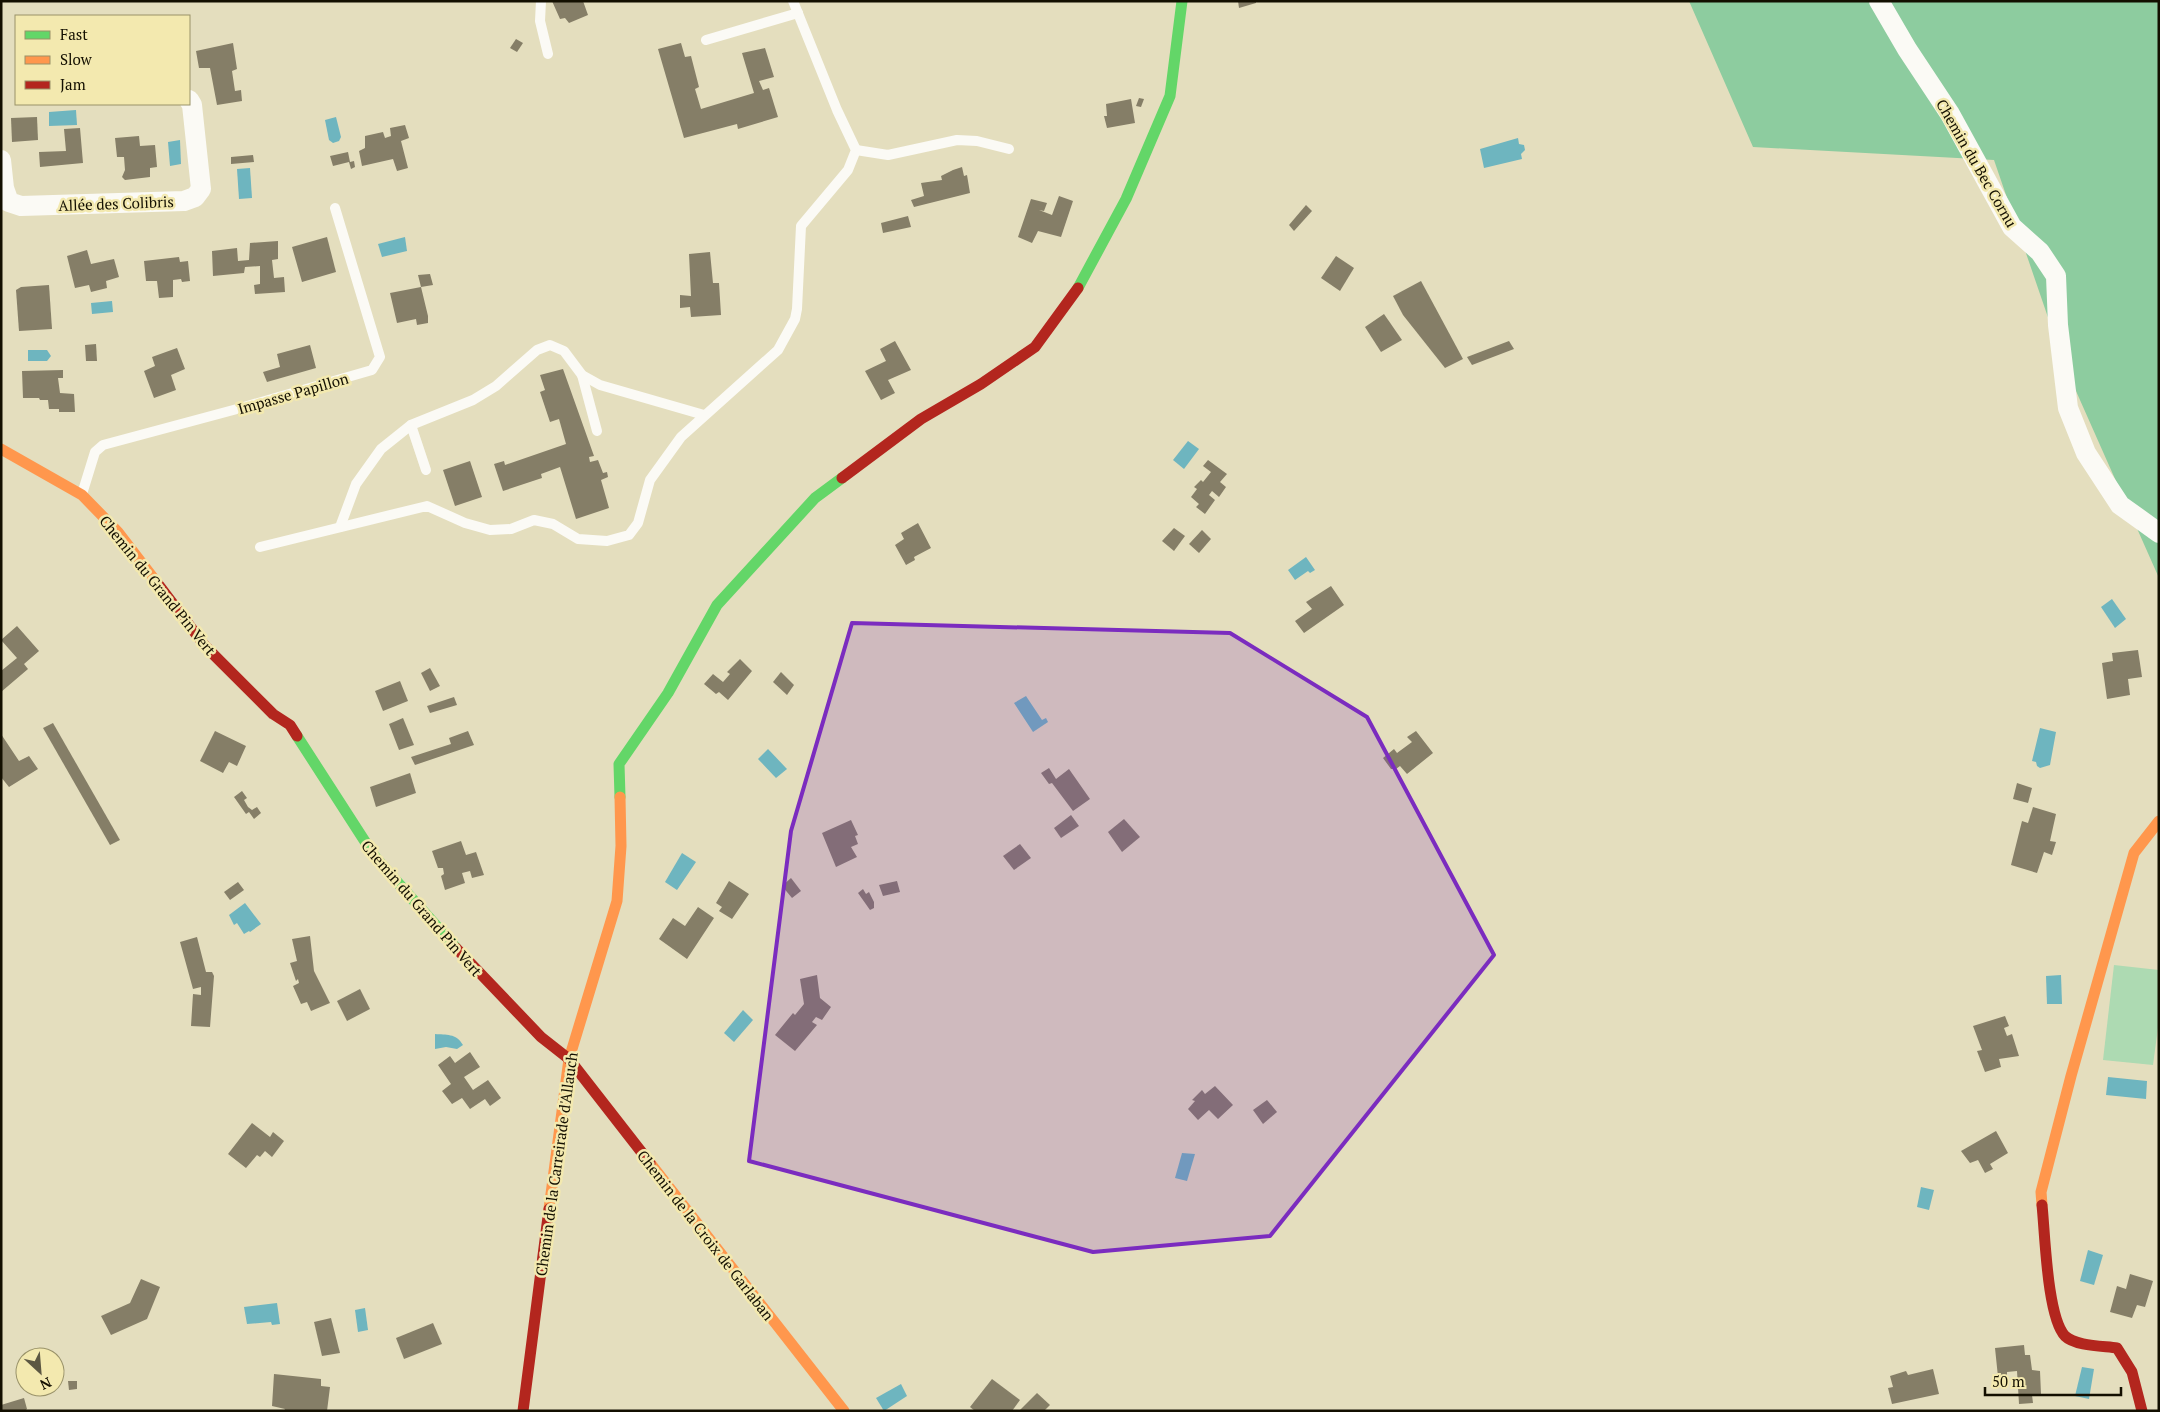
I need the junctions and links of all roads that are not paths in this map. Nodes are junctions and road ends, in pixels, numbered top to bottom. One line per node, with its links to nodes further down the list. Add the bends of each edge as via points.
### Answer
1 (541, 1): 7 (lane, via 540,21)
2 (793, 1): 5 (lane)
3 (1182, 1): 24 (street, Chemin de la Carreirade d'Allauch, via 1170,96 1126,199 1077,289 1036,347 922,419 816,498 717,605 668,693 619,764 621,846 616,901)
4 (1879, 1): 21 (street, Chemin du Bec Cornu, via 1950,114 2012,227 2040,252 2056,276 2068,408 2086,453 2120,505)
5 (798, 13): 6 (lane); 10 (lane)
6 (706, 40)
7 (548, 54)
8 (190, 102): 11 (street, Allée des Colibris, via 201,190 195,198 21,206 9,202)
9 (1009, 149): 10 (lane, via 957,140 888,155)
10 (856, 150): 14 (lane, via 848,170 801,226 797,310 778,350)
11 (1, 160)
12 (335, 208): 19 (lane, Impasse Papillon, via 380,357 372,370 103,445 95,452)
13 (582, 374): 14 (lane, via 600,385); 15 (lane, via 564,351 550,345 537,350 496,386 473,400); 16 (lane)
14 (704, 415): 20 (lane, via 681,437 650,480 638,523 629,535 607,542 578,540 553,524 534,520 511,529 490,530 464,523 427,506)
15 (411, 426): 18 (lane); 20 (lane, via 381,449 356,484)
16 (597, 431)
17 (1, 449): 19 (street, Chemin du Grand Pin Vert)
18 (426, 470)
19 (82, 495): 24 (street, Chemin du Grand Pin Vert, via 118,532 205,646 273,714 290,725 375,857 477,972 541,1037)
20 (340, 527): 22 (lane)
21 (2156, 528)
22 (260, 547)
23 (2159, 821): 27 (street, via 2134,853 2041,1192 2049,1278 2057,1321 2066,1337 2084,1344 2118,1348 2132,1372)
24 (569, 1059): 25 (street, Chemin de la Carreirade d'Allauch); 26 (street, Chemin de la Croix de Garlaban)
25 (523, 1411)
26 (844, 1411)
27 (2142, 1411)

